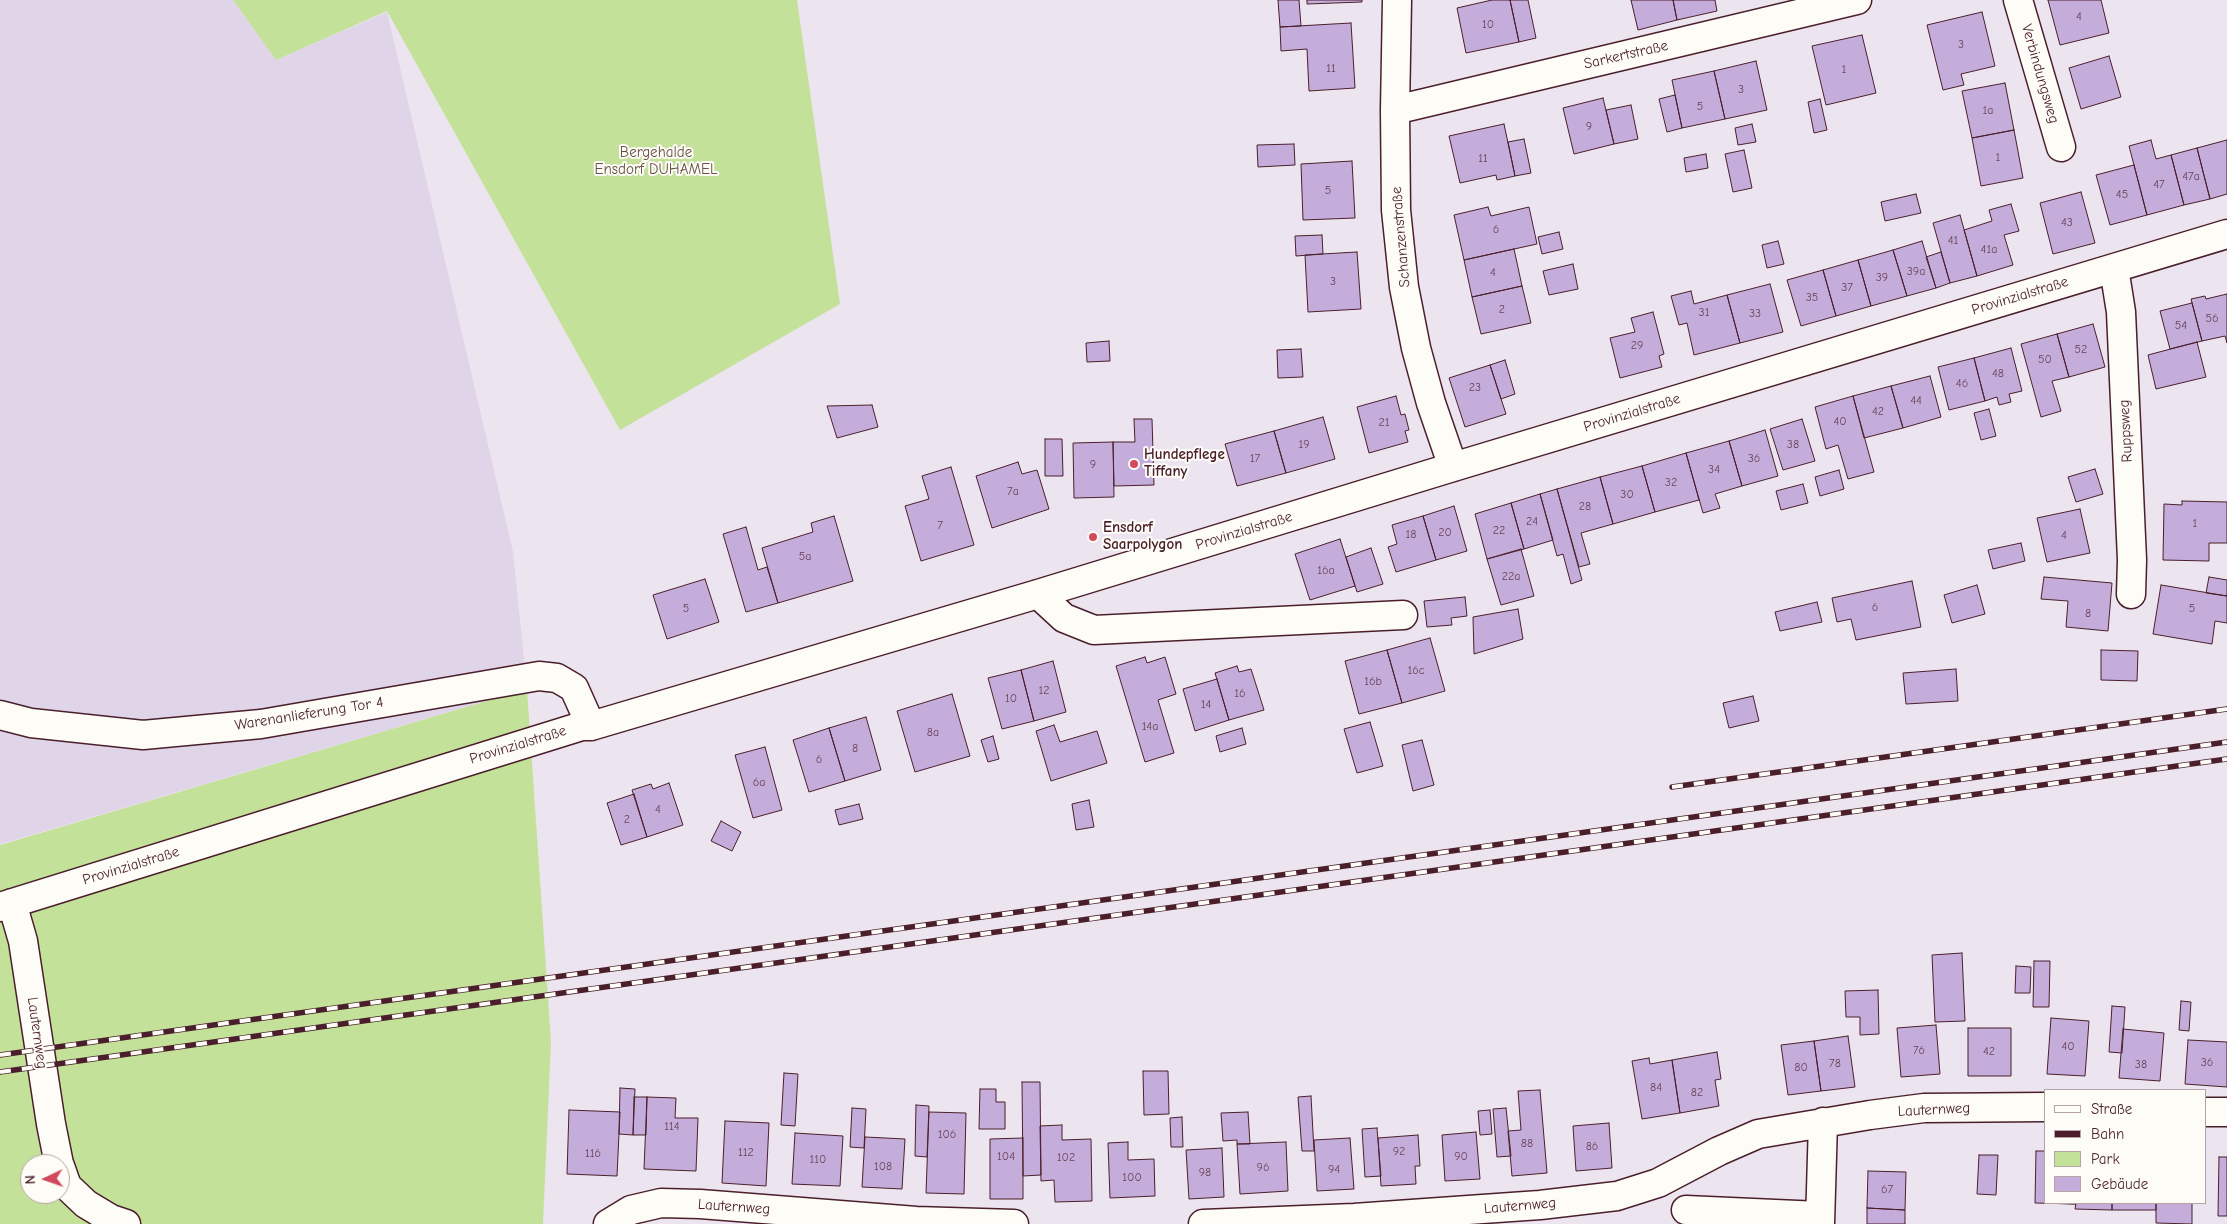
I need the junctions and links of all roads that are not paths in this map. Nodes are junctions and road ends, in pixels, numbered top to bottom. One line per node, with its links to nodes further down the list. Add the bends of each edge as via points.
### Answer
1 (1398, 0): 4 (street, Schanzenstraße)
2 (1857, 0): 4 (street, Sarkertstraße)
3 (2018, 0): 5 (street, Verbindungsweg)
4 (1395, 110): 8 (street, Schanzenstraße, via 1396,210 1404,287 1431,403)
5 (2061, 147)
6 (2227, 234): 7 (street, Provinzialstraße)
7 (2114, 268): 8 (street, Provinzialstraße); 10 (street, Ruppsweg, via 2121,312)
8 (1453, 466): 9 (street, Provinzialstraße)
9 (1038, 594): 11 (street, via 1064,618 1094,630); 13 (street, Provinzialstraße)
10 (2131, 594)
11 (1403, 615)
12 (0, 715): 13 (street, Warenanlieferung Tor 4, via 31,723 143,735 261,724 539,676 557,678 574,688)
13 (591, 726): 14 (street, Provinzialstraße, via 582,726)
14 (6, 905): 19 (street, Lauternweg, via 24,941 50,1124)
15 (2044, 1107): 18 (street, Lauternweg, via 1924,1108)
16 (2207, 1112): 17 (street)
17 (2227, 1112)
18 (1823, 1122): 22 (street); 26 (street, Lauternweg, via 1758,1134 1658,1183 1617,1196 1540,1205 1354,1218)
19 (57, 1154)
20 (70, 1189): 23 (street, Lauternweg, via 86,1204)
21 (1686, 1210): 22 (street)
22 (1820, 1220)
23 (126, 1224)
24 (608, 1224): 25 (street, Lauternweg, via 630,1210 661,1203)
25 (1014, 1224)
26 (1203, 1224)

